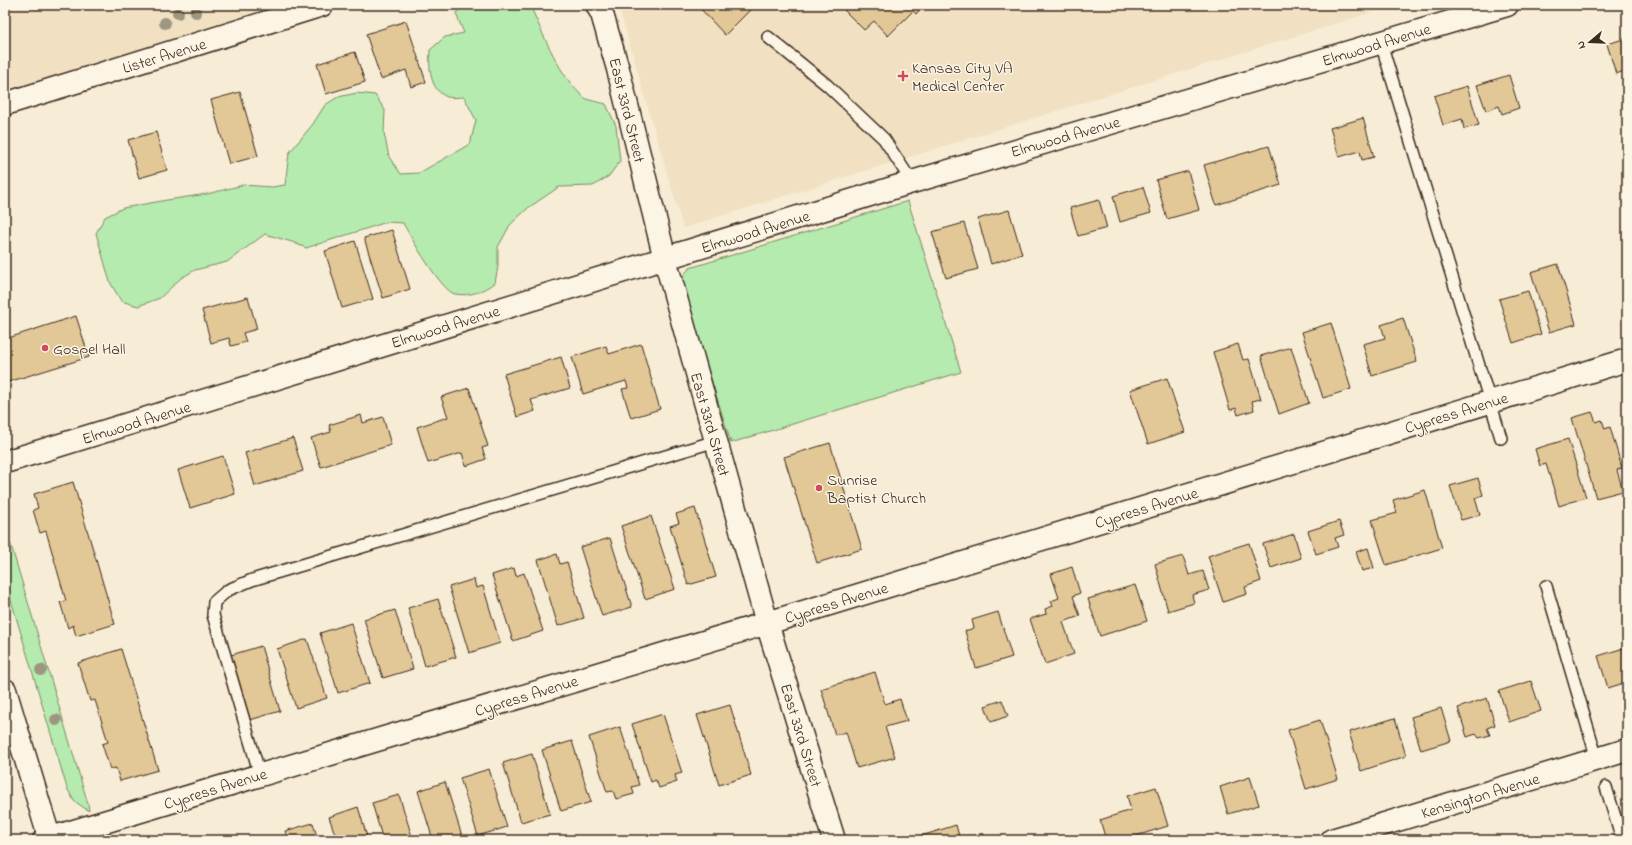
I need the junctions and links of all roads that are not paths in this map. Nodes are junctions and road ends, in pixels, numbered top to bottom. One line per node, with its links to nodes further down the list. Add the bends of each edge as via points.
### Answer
1 (322, 5): 6 (street, Lister Avenue)
2 (597, 5): 8 (street, East 33rd Street, via 618,68)
3 (1507, 5): 5 (street, Elmwood Avenue)
4 (768, 37): 7 (lane, via 827,85 884,139)
5 (1382, 42): 7 (street, Elmwood Avenue); 10 (lane)
6 (5, 104)
7 (912, 182): 8 (street, Elmwood Avenue)
8 (665, 259): 12 (street, East 33rd Street); 13 (street, Elmwood Avenue)
9 (1627, 360): 10 (street, Cypress Avenue)
10 (1490, 401): 11 (lane); 15 (street, Cypress Avenue)
11 (1501, 438)
12 (716, 442): 15 (street, East 33rd Street); 19 (lane, via 252,580 228,590 214,602 213,614)
13 (5, 462)
14 (1546, 586): 18 (lane)
15 (767, 622): 19 (street, Cypress Avenue); 22 (street, East 33rd Street)
16 (5, 690): 21 (street)
17 (1627, 750): 18 (street, Kensington Avenue)
18 (1597, 759): 23 (street, Kensington Avenue)
19 (260, 775): 21 (street, Cypress Avenue)
20 (1606, 787): 24 (lane)
21 (48, 839)
22 (834, 840)
23 (1332, 840)
24 (1622, 840)

